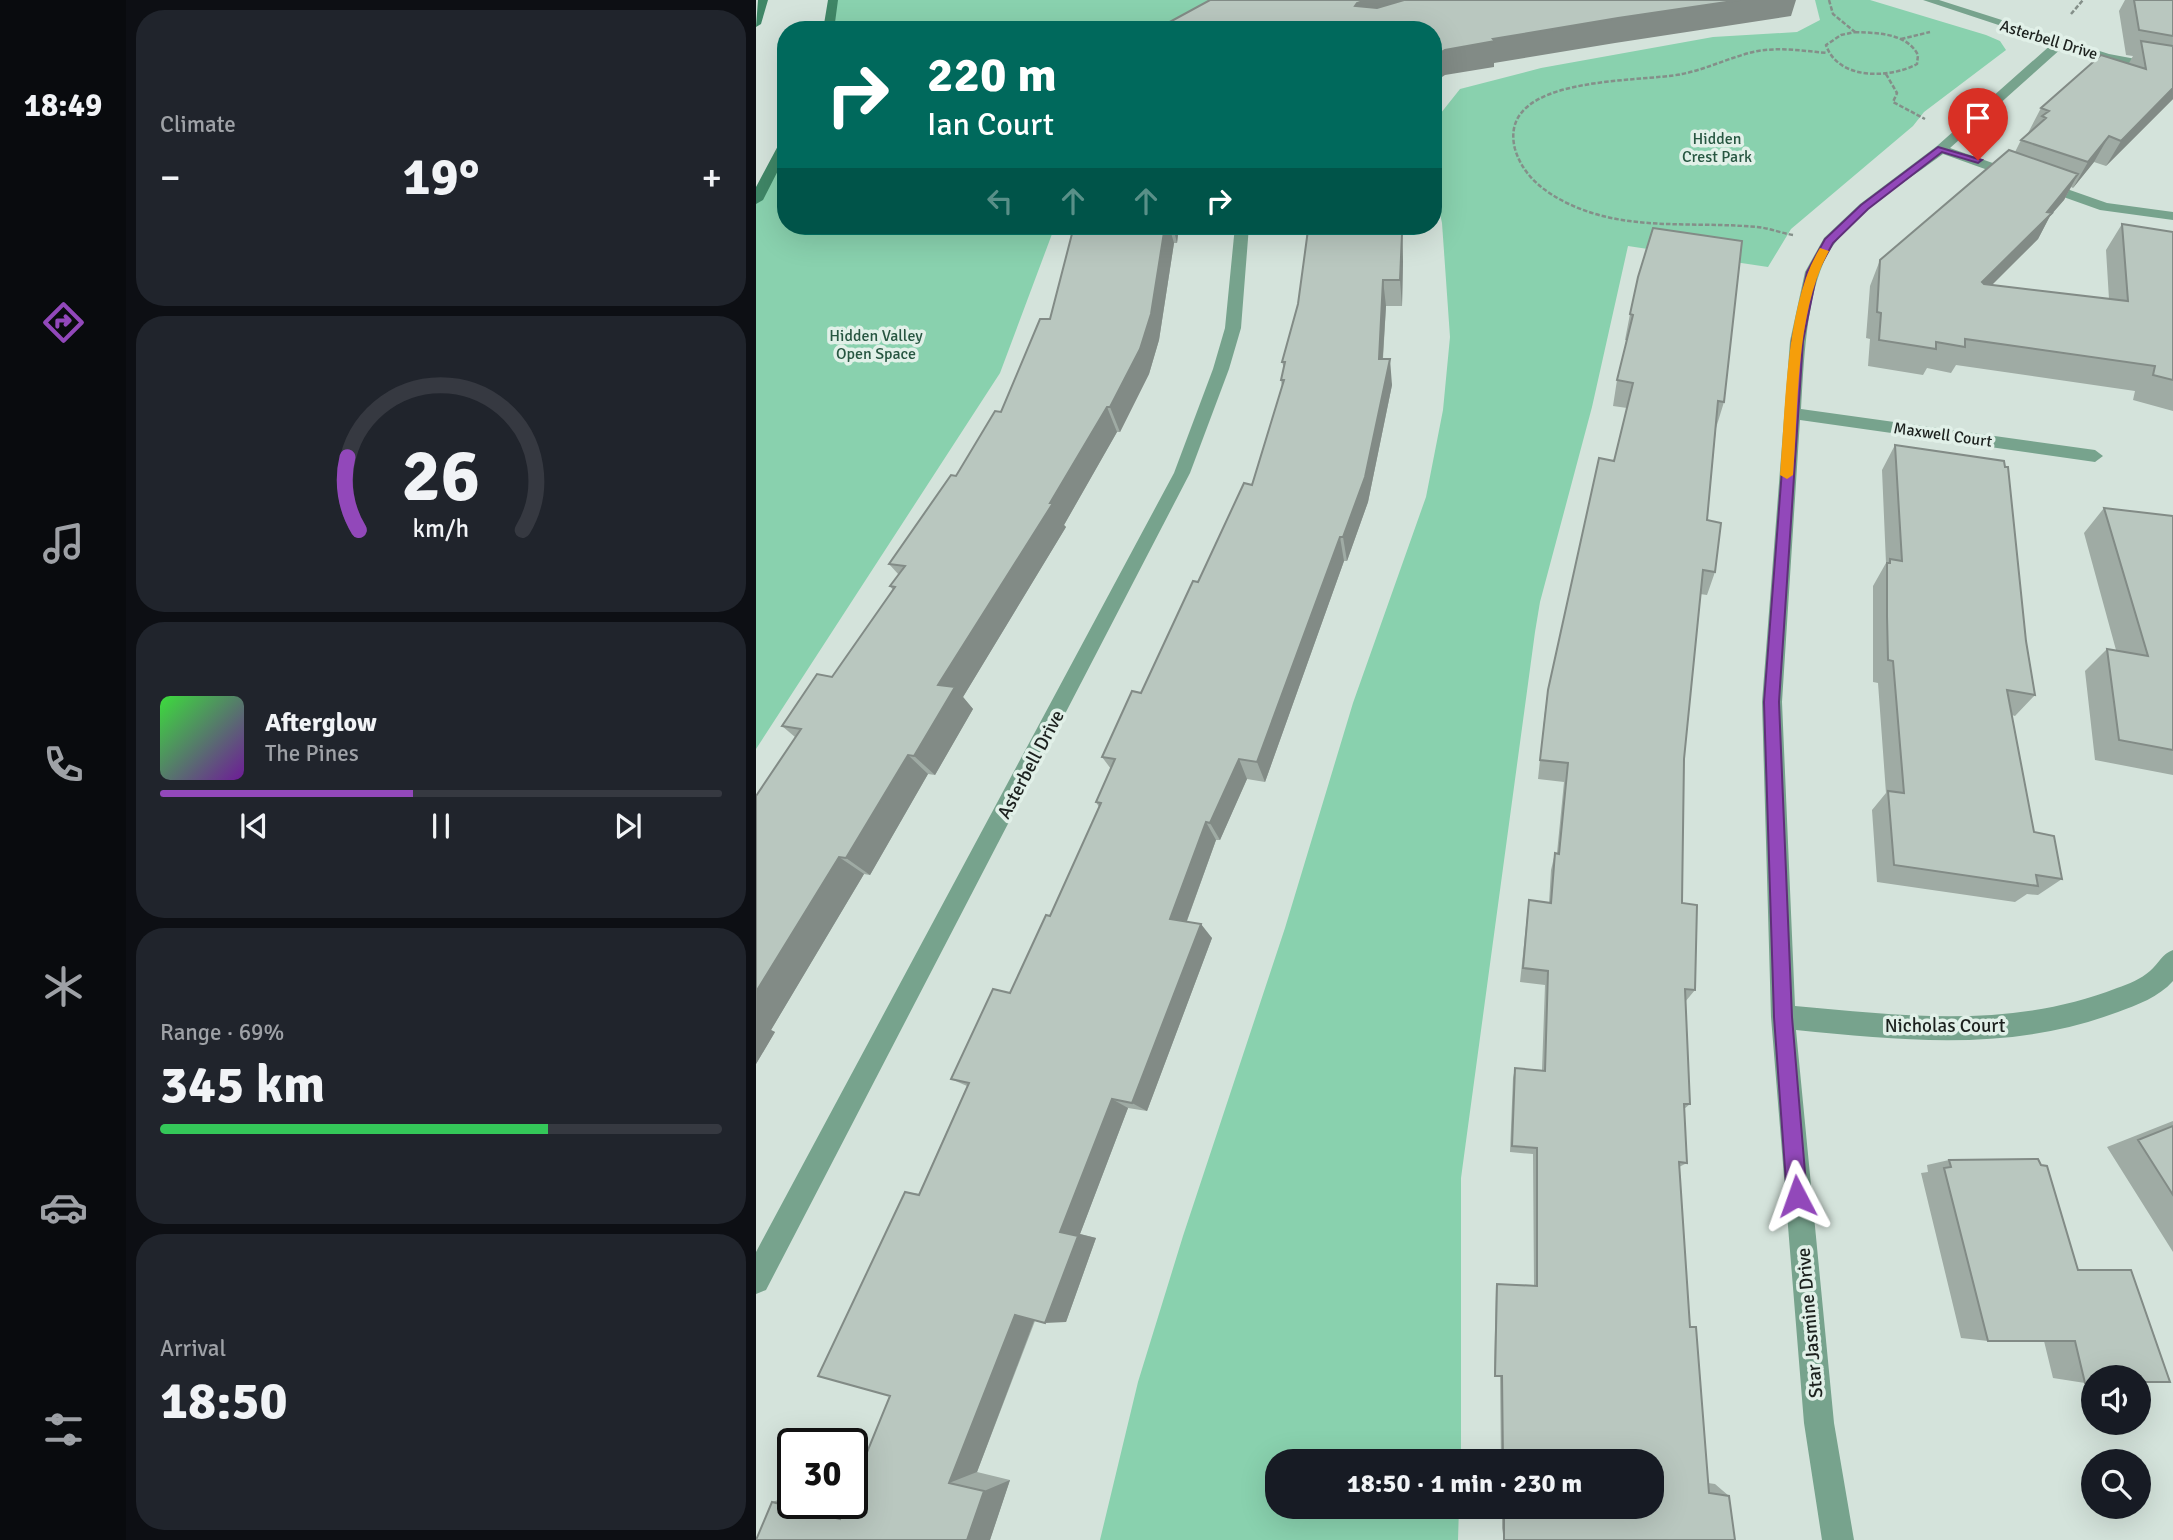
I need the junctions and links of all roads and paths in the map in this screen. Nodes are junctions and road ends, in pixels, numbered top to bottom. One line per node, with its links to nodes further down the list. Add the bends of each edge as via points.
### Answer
1 (763, 0): 6 (main road)
2 (833, 0): 5 (main road)
3 (1829, 0): 7 (path, via 1833,14)
4 (1928, 0): 8 (street, Asterbell Drive)
5 (830, 21)
6 (756, 24)
7 (1855, 32): 9 (path, via 1832,39); 11 (path, via 1885,34 1917,51 1917,64 1911,69)
8 (2060, 43): 10 (street, Asterbell Drive); 12 (street, Star Jasmine Drive)
9 (1827, 52): 11 (path, via 1844,66); 18 (path, via 1768,50 1683,74 1564,89 1530,103 1514,124 1513,147 1526,173 1541,188 1608,218 1654,225 1759,227)
10 (2173, 69)
11 (1886, 74): 12 (path, via 1897,93 1893,102 1913,115)
12 (1959, 131): 13 (street, Star Jasmine Drive)
13 (1941, 149): 16 (street, via 2105,207); 18 (street, Star Jasmine Drive)
14 (777, 159): 15 (main road)
15 (756, 200)
16 (2172, 216)
17 (1241, 235): 23 (street, Asterbell Drive, via 1233,328 1182,473)
18 (1829, 241): 19 (street, Star Jasmine Drive, via 1812,272 1798,341)
19 (1791, 413): 20 (street, Maxwell Court); 22 (street, Star Jasmine Drive, via 1772,702)
20 (2095, 456)
21 (2173, 961): 22 (street, Nicholas Court, via 2161,980 2090,1013 2004,1028 1908,1027)
22 (1783, 1017): 24 (street, Star Jasmine Drive, via 1819,1423)
23 (756, 1280)
24 (1838, 1540)

